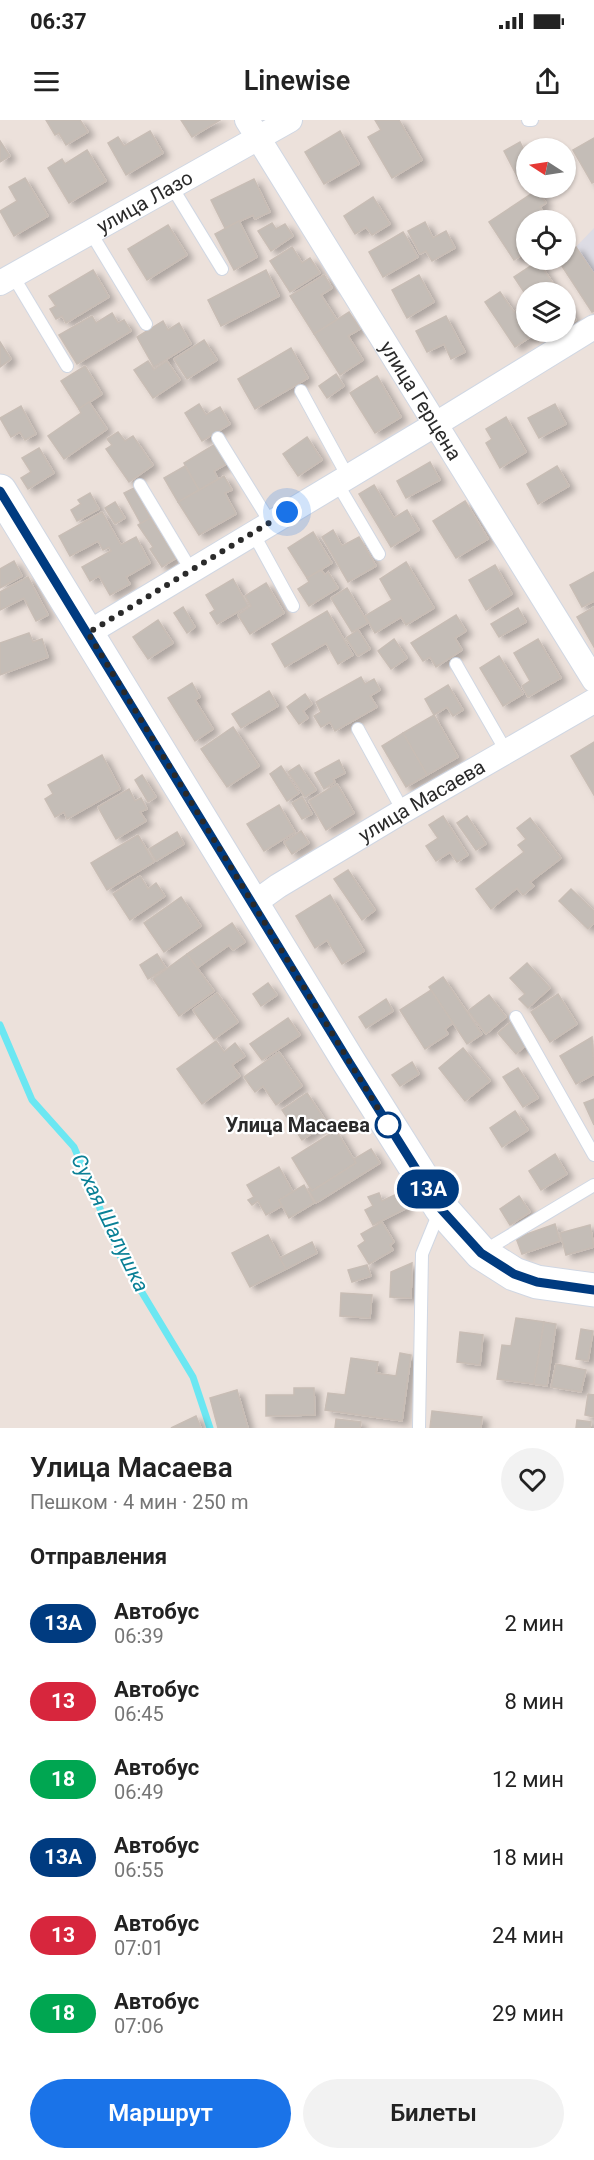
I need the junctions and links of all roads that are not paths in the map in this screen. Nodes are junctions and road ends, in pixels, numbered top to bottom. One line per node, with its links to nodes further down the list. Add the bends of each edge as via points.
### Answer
1 (290, 120): 2 (street, улица Лазо)
2 (253, 129): 3 (street, улица Лазо); 11 (street, улица Герцена)
3 (172, 187): 4 (street, улица Лазо); 5 (lane)
4 (91, 232): 6 (street, улица Лазо); 7 (lane)
5 (222, 269)
6 (6, 280): 9 (lane)
7 (146, 324)
8 (589, 333): 11 (street)
9 (67, 366)
10 (301, 391): 13 (lane)
11 (436, 424): 13 (street); 22 (street, улица Герцена)
12 (218, 438): 16 (lane)
13 (342, 480): 16 (street); 17 (lane)
14 (140, 485): 18 (lane)
15 (0, 491): 20 (main road)
16 (262, 527): 18 (street); 19 (lane)
17 (379, 554)
18 (191, 570): 20 (street)
19 (293, 606)
20 (88, 633): 27 (main road)
21 (456, 664): 25 (lane)
22 (594, 680)
23 (594, 701): 25 (street, улица Масаева)
24 (358, 729): 26 (lane)
25 (506, 751): 26 (street, улица Масаева)
26 (403, 811): 27 (street, улица Масаева)
27 (253, 904): 31 (main road)
28 (516, 1017): 29 (lane)
29 (594, 1155)
30 (594, 1185): 32 (lane)
31 (441, 1209): 32 (main road); 34 (lane, via 422,1254)
32 (481, 1253): 33 (main road, via 514,1274 537,1282)
33 (594, 1290)
34 (419, 1428)

